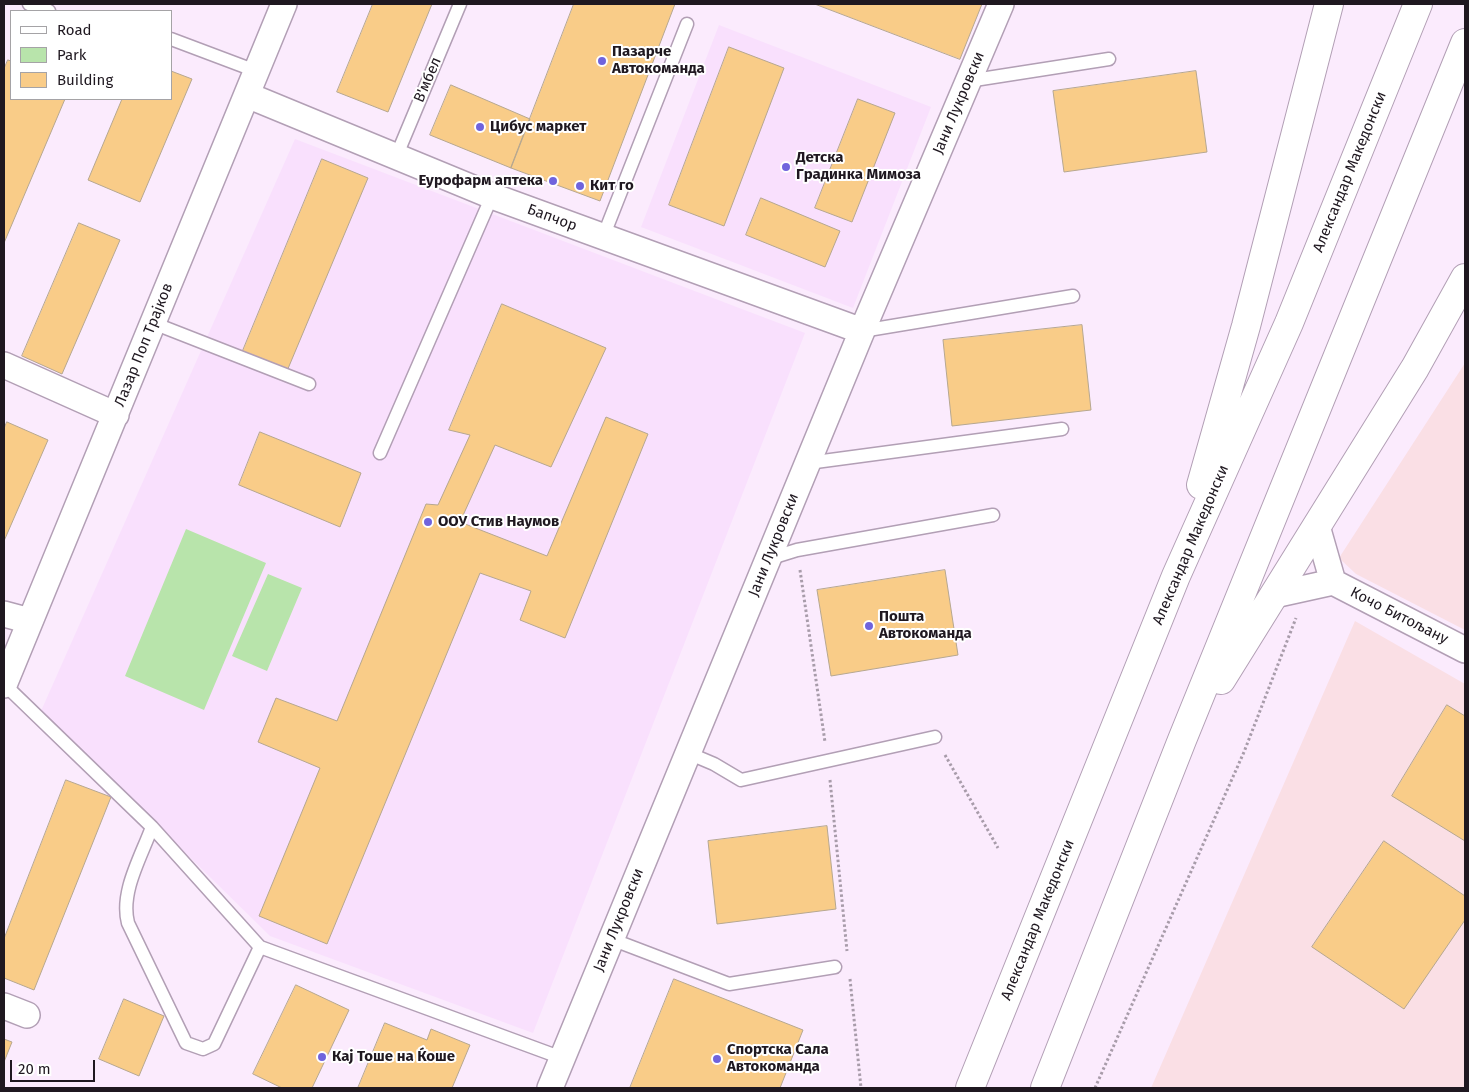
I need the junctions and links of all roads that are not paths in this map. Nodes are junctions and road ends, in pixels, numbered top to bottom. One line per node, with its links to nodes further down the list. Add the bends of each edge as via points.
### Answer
1 (29, 4): 7 (lane)
2 (284, 4): 12 (street, Лазар Поп Трајков)
3 (460, 4): 15 (lane, В'мбел)
4 (1001, 4): 13 (street, Јани Лукровски)
5 (1329, 4): 31 (street, via 1246,326)
6 (1418, 4): 31 (street, Александар Македонски, via 1289,323)
7 (46, 10)
8 (687, 24): 17 (lane)
9 (172, 39): 12 (lane)
10 (1465, 42): 39 (street)
11 (1109, 60): 13 (lane)
12 (256, 71): 14 (street, Лазар Поп Трајков)
13 (968, 81): 21 (street, Јани Лукровски)
14 (247, 94): 15 (street, Бапчор); 20 (street, Лазар Поп Трајков)
15 (396, 157): 16 (street, Бапчор)
16 (492, 196): 17 (street, Бапчор); 26 (lane)
17 (603, 237): 21 (street, Бапчор)
18 (1465, 278): 29 (street, via 1415,368)
19 (1073, 296): 21 (lane)
20 (153, 323): 23 (lane); 24 (street, Лазар Поп Трајков)
21 (862, 331): 27 (street, Јани Лукровски)
22 (4, 365): 24 (street)
23 (309, 384)
24 (116, 415): 35 (street, Лазар Поп Трајков)
25 (1062, 429): 27 (lane)
26 (380, 453)
27 (808, 462): 30 (street, Јани Лукровски)
28 (993, 516): 30 (lane, via 797,550)
29 (1317, 526): 32 (street); 33 (street)
30 (768, 559): 40 (street, Јани Лукровски)
31 (1176, 576): 49 (street, Александар Македонски)
32 (1333, 582): 33 (street); 36 (street, Кочо Битољану)
33 (1274, 595): 39 (street)
34 (4, 614): 35 (street)
35 (30, 621): 37 (street, Лазар Поп Трајков)
36 (1465, 650)
37 (4, 685): 41 (lane)
38 (935, 737): 40 (lane, via 741,780)
39 (1182, 740): 50 (street)
40 (688, 753): 42 (street, Јани Лукровски)
41 (152, 827): 43 (lane); 43 (lane, via 127,895 125,910 128,923 186,1043 203,1049 214,1044)
42 (611, 939): 44 (lane, via 730,984); 47 (street, Јани Лукровски)
43 (260, 947): 47 (lane)
44 (835, 967)
45 (4, 1006): 46 (street)
46 (27, 1016)
47 (562, 1058): 48 (street, Јани Лукровски)
48 (550, 1088)
49 (970, 1088)
50 (1045, 1088)

